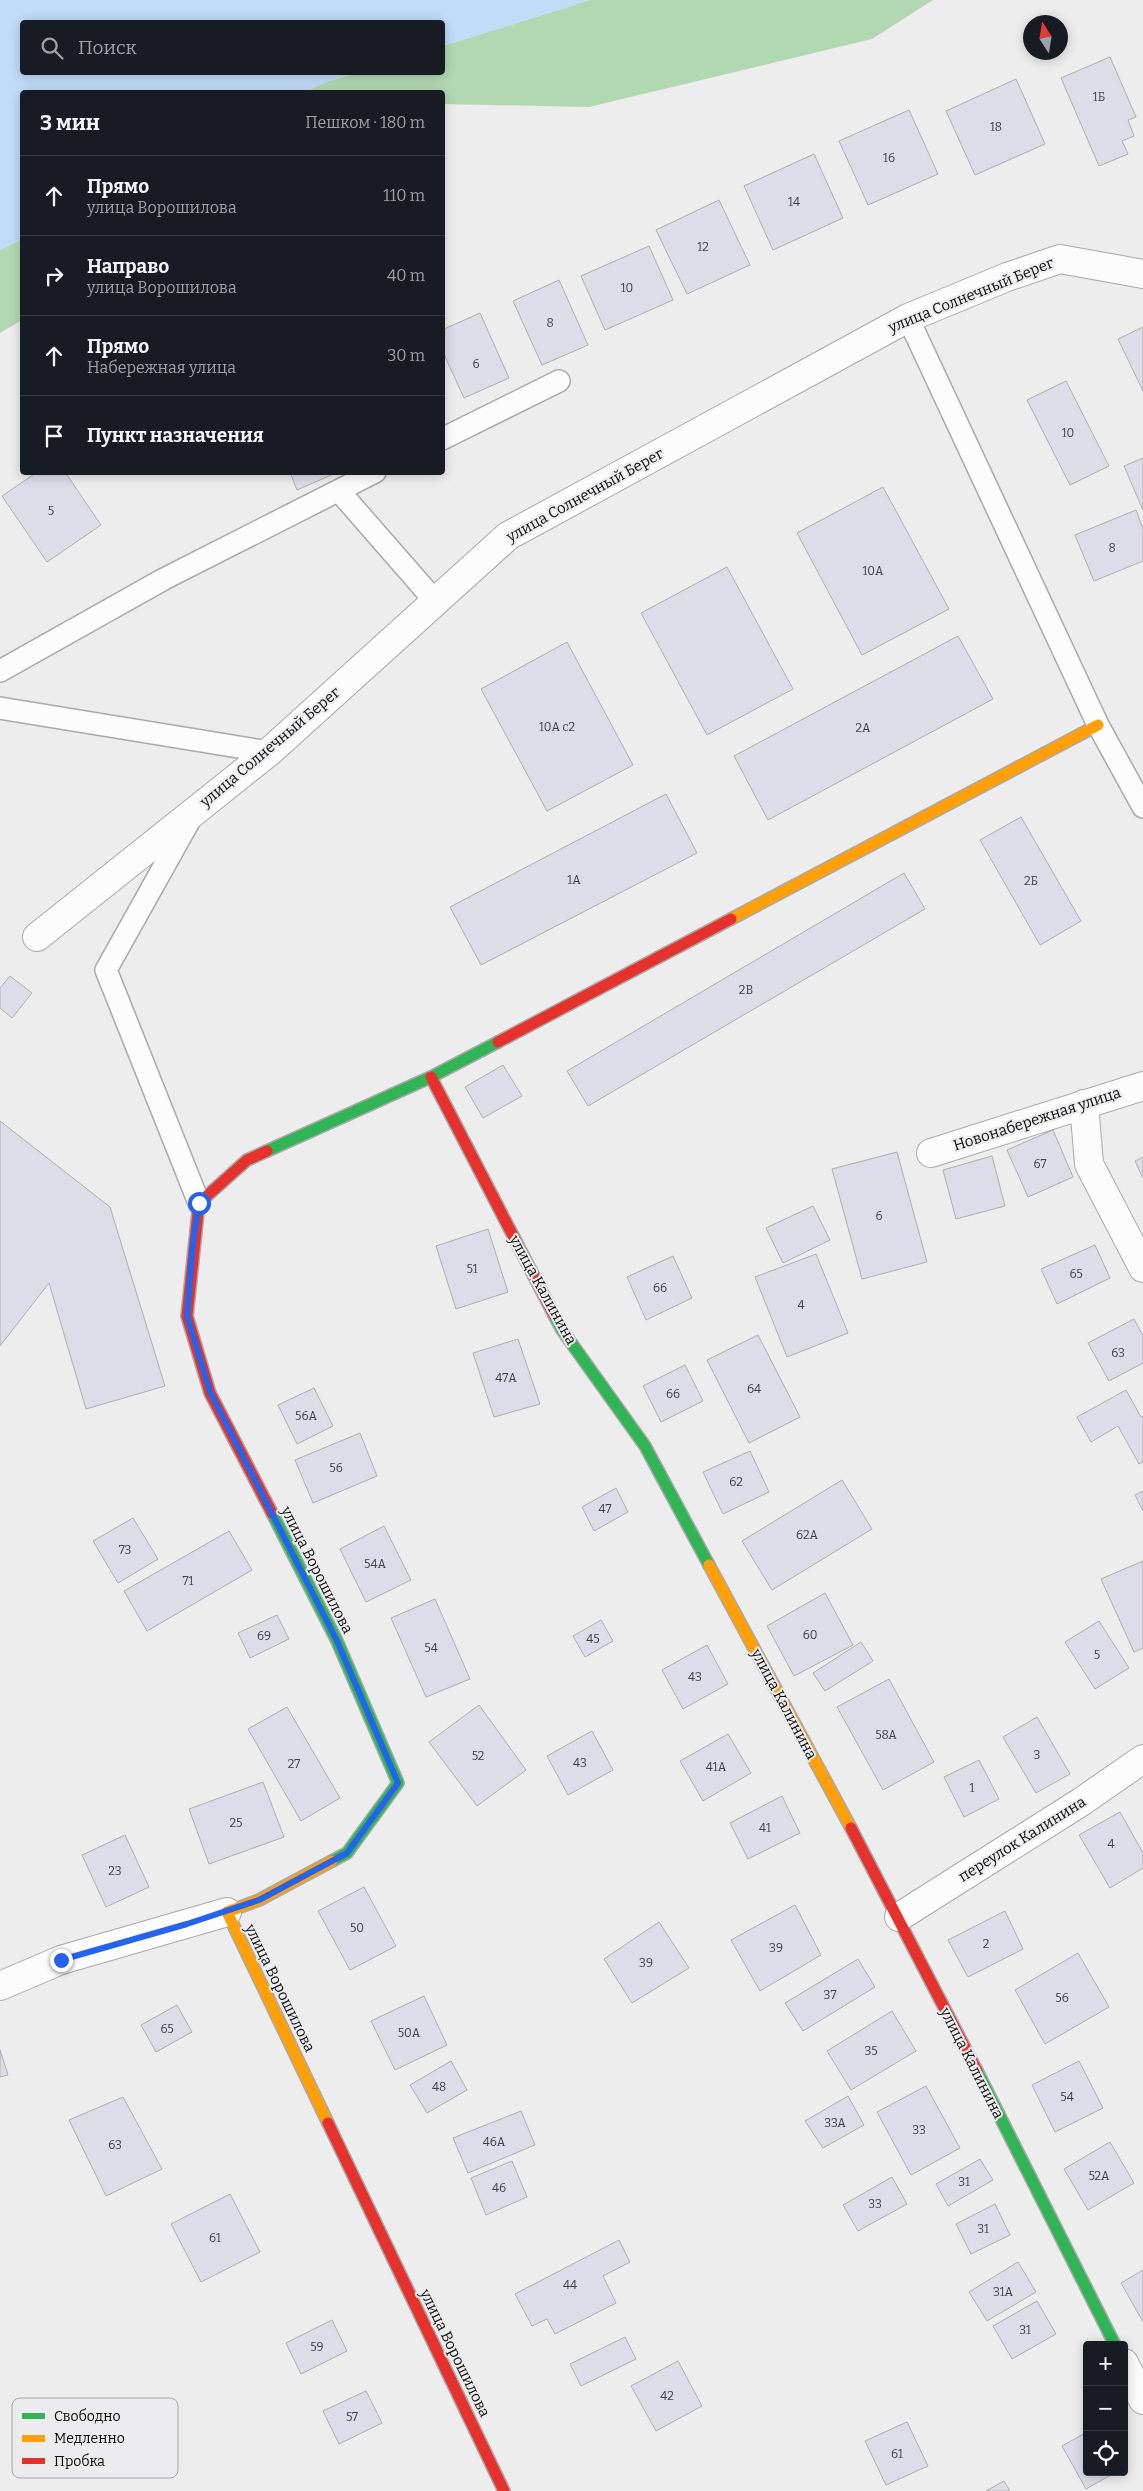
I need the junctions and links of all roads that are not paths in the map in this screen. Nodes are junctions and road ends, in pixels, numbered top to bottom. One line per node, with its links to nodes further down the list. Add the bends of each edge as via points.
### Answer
1 (1143, 274): 2 (street, улица Солнечный Берег, via 1060,259)
2 (908, 318): 7 (street, улица Солнечный Берег, via 508,536); 10 (lane)
3 (558, 381): 4 (lane)
4 (445, 438)
5 (369, 475): 6 (lane)
6 (339, 491): 7 (lane); 8 (lane, via 164,579)
7 (435, 601): 11 (street, улица Солнечный Берег)
8 (0, 670)
9 (0, 708): 11 (lane)
10 (1098, 725): 12 (lane); 15 (street)
11 (269, 752): 13 (street, улица Солнечный Берег)
12 (1143, 806)
13 (196, 810): 14 (street, улица Солнечный Берег); 19 (lane, via 106,970)
14 (37, 937)
15 (431, 1077): 19 (street, via 247,1160); 23 (street, улица Калинина, via 562,1330 645,1446)
16 (1143, 1086): 17 (street, Новонабережная улица)
17 (1084, 1104): 18 (street, Новонабережная улица); 20 (street, via 1089,1164)
18 (930, 1153)
19 (199, 1203): 22 (street, улица Ворошилова, via 187,1316 210,1392 337,1641 398,1783 347,1853 259,1900)
20 (1143, 1268)
21 (1143, 1759): 23 (street, переулок Калинина)
22 (227, 1912): 24 (street, via 61,1960); 28 (street, улица Ворошилова)
23 (899, 1917): 25 (street, улица Калинина)
24 (0, 1986)
25 (1113, 2341)
26 (1128, 2371): 27 (street)
27 (1143, 2400)
28 (504, 2491)

